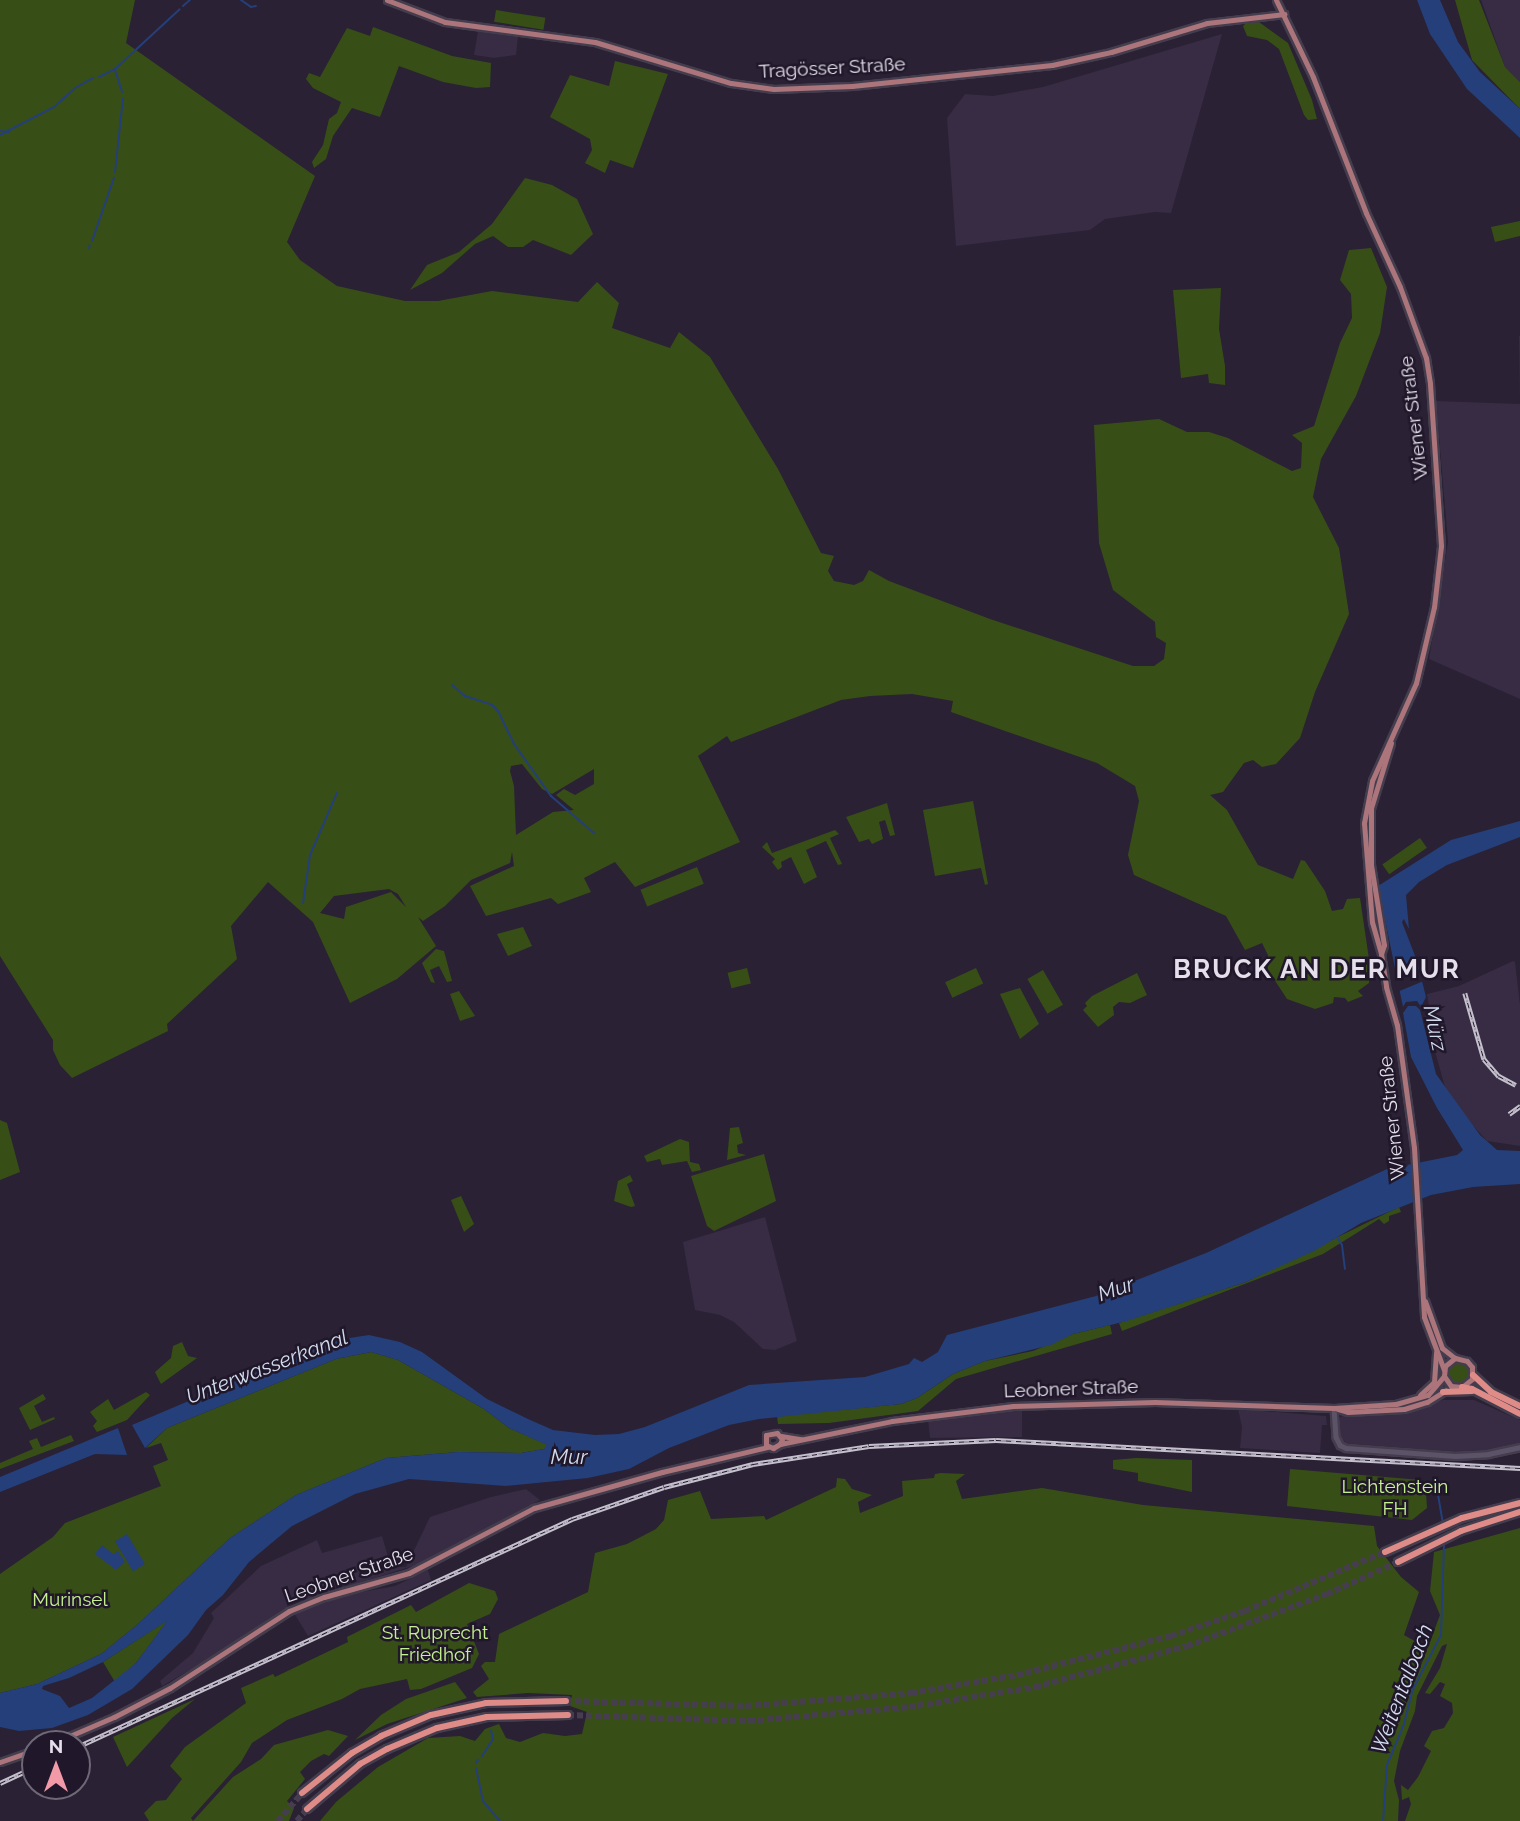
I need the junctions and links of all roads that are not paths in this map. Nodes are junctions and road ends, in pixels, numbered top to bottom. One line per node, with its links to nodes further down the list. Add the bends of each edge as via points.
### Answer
1 (387, 0): 3 (main road, Tragösser Straße, via 445,22 595,42 750,88 775,89 1039,67 1111,52 1207,23)
2 (1276, 0): 3 (main road, Wiener Straße)
3 (1284, 14): 4 (main road, Wiener Straße, via 1400,287 1426,358 1430,384 1440,529 1437,590 1422,664 1372,780 1364,823 1370,913 1398,1034 1414,1151)
4 (1420, 1280): 5 (main road, via 1424,1317); 6 (main road, via 1439,1342)
5 (1436, 1352): 7 (main road); 13 (main road, via 1434,1382)
6 (1455, 1359): 7 (main road, Leobner Straße); 8 (main road, via 1470,1363)
7 (1444, 1373): 9 (main road); 13 (main road, Leobner Straße, via 1433,1391)
8 (1473, 1375): 10 (main road); 14 (highway, via 1491,1392)
9 (1451, 1386): 10 (main road); 11 (main road, Leobner Straße)
10 (1462, 1387): 12 (highway)
11 (1443, 1392): 12 (highway); 15 (main road, Leobner Straße, via 1404,1409 1349,1412)
12 (1478, 1392): 16 (highway)
13 (1408, 1402): 15 (main road, Leobner Straße)
14 (1520, 1406)
15 (1335, 1408): 18 (main road, Leobner Straße, via 1155,1402 1013,1406 921,1416); 22 (street, via 1336,1437 1346,1448 1455,1456)
16 (1520, 1414)
17 (781, 1436): 18 (main road); 19 (main road, via 772,1432); 20 (main road)
18 (811, 1439): 20 (main road)
19 (765, 1440): 21 (main road); 23 (main road)
20 (780, 1444): 21 (main road)
21 (768, 1447): 23 (main road, Leobner Straße)
22 (1520, 1447)
23 (755, 1450): 30 (main road, Leobner Straße, via 534,1508 409,1573 307,1603 146,1701)
24 (1520, 1503): 26 (highway, via 1462,1518)
25 (1520, 1512): 27 (highway, via 1461,1531)
26 (1385, 1552)
27 (1398, 1562)
28 (566, 1701): 33 (highway, via 486,1703 431,1715 352,1753)
29 (568, 1715): 34 (highway, via 487,1717 437,1728 360,1764)
30 (82, 1730)
31 (21, 1755): 32 (main road)
32 (0, 1762)
33 (302, 1793)
34 (307, 1809)

